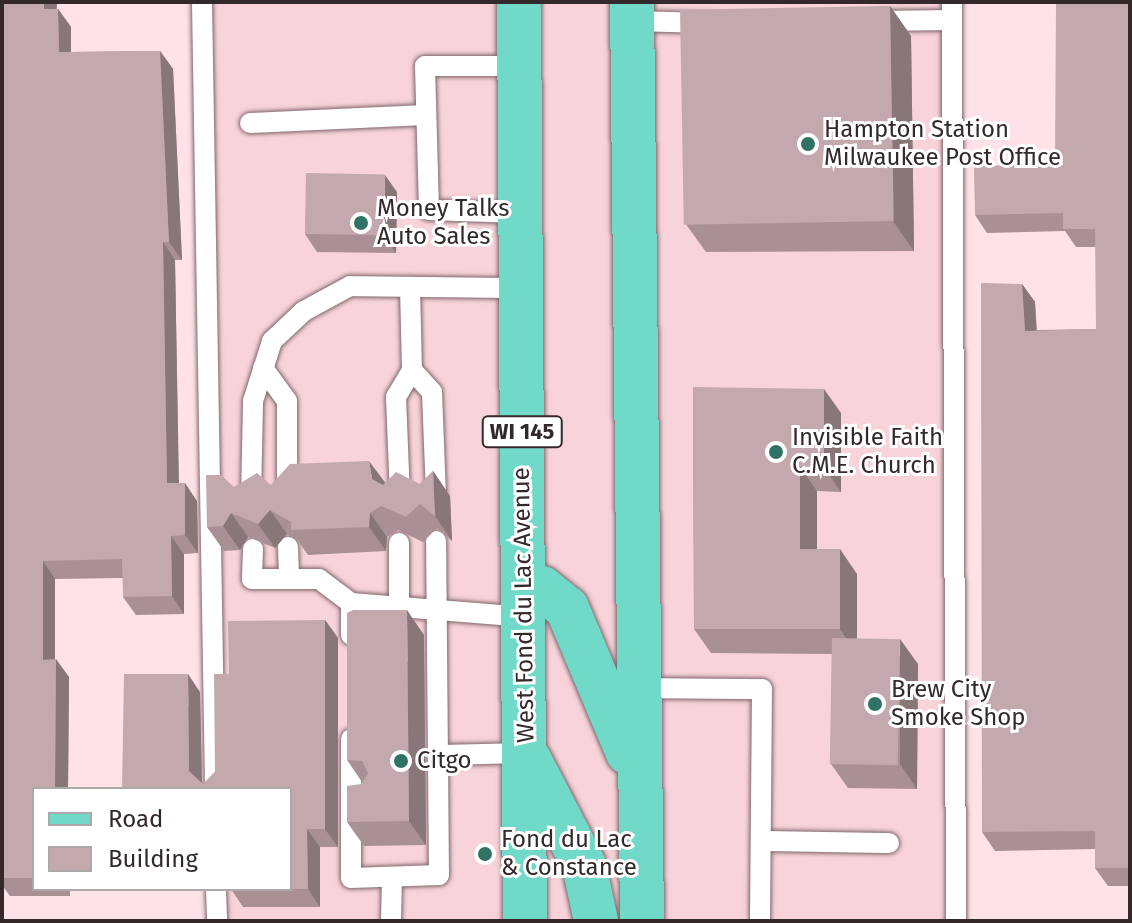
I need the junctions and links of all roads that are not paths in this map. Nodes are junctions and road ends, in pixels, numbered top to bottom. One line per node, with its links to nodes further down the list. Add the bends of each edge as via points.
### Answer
1 (202, 2): 34 (lane)
2 (519, 2): 7 (main road, West Fond du Lac Avenue / WI 145)
3 (952, 11): 5 (lane); 45 (lane)
4 (632, 12): 6 (lane); 29 (main road)
5 (845, 21)
6 (739, 23)
7 (520, 66): 8 (lane, via 425,66); 10 (main road, West Fond du Lac Avenue / WI 145)
8 (426, 115): 9 (lane); 10 (lane, via 429,210)
9 (250, 123)
10 (520, 213): 12 (main road, West Fond du Lac Avenue / WI 145)
11 (410, 288): 12 (lane); 13 (lane, via 350,286 304,311 272,341); 14 (lane)
12 (521, 288): 24 (main road, West Fond du Lac Avenue / WI 145)
13 (263, 368): 16 (lane, via 287,401); 18 (lane, via 253,401)
14 (412, 370): 15 (lane, via 432,392); 17 (lane, via 396,397)
15 (436, 496)
16 (287, 497)
17 (400, 497)
18 (251, 499)
19 (436, 541): 27 (lane)
20 (399, 543): 26 (lane)
21 (288, 547): 23 (lane)
22 (253, 549): 23 (lane, via 252,579)
23 (289, 579): 25 (lane, via 319,579)
24 (524, 602): 27 (lane); 32 (main road, West Fond du Lac Avenue / WI 145); 33 (main road, via 542,588 567,608)
25 (351, 603): 26 (lane); 28 (lane)
26 (399, 607): 27 (lane)
27 (435, 610): 31 (lane)
28 (351, 662)
29 (638, 688): 33 (main road); 35 (lane, via 762,689)
30 (351, 717): 37 (lane, via 361,742 361,798 351,878)
31 (435, 745): 32 (lane); 37 (lane, via 439,875)
32 (526, 753): 41 (main road, West Fond du Lac Avenue / WI 145); 42 (main road, via 584,865)
33 (639, 782): 43 (main road)
34 (215, 787)
35 (761, 841): 36 (lane); 44 (lane)
36 (889, 843)
37 (392, 877): 40 (lane)
38 (216, 891): 39 (lane)
39 (217, 921)
40 (391, 921)
41 (525, 921)
42 (596, 921)
43 (642, 921)
44 (760, 921)
45 (956, 921)

